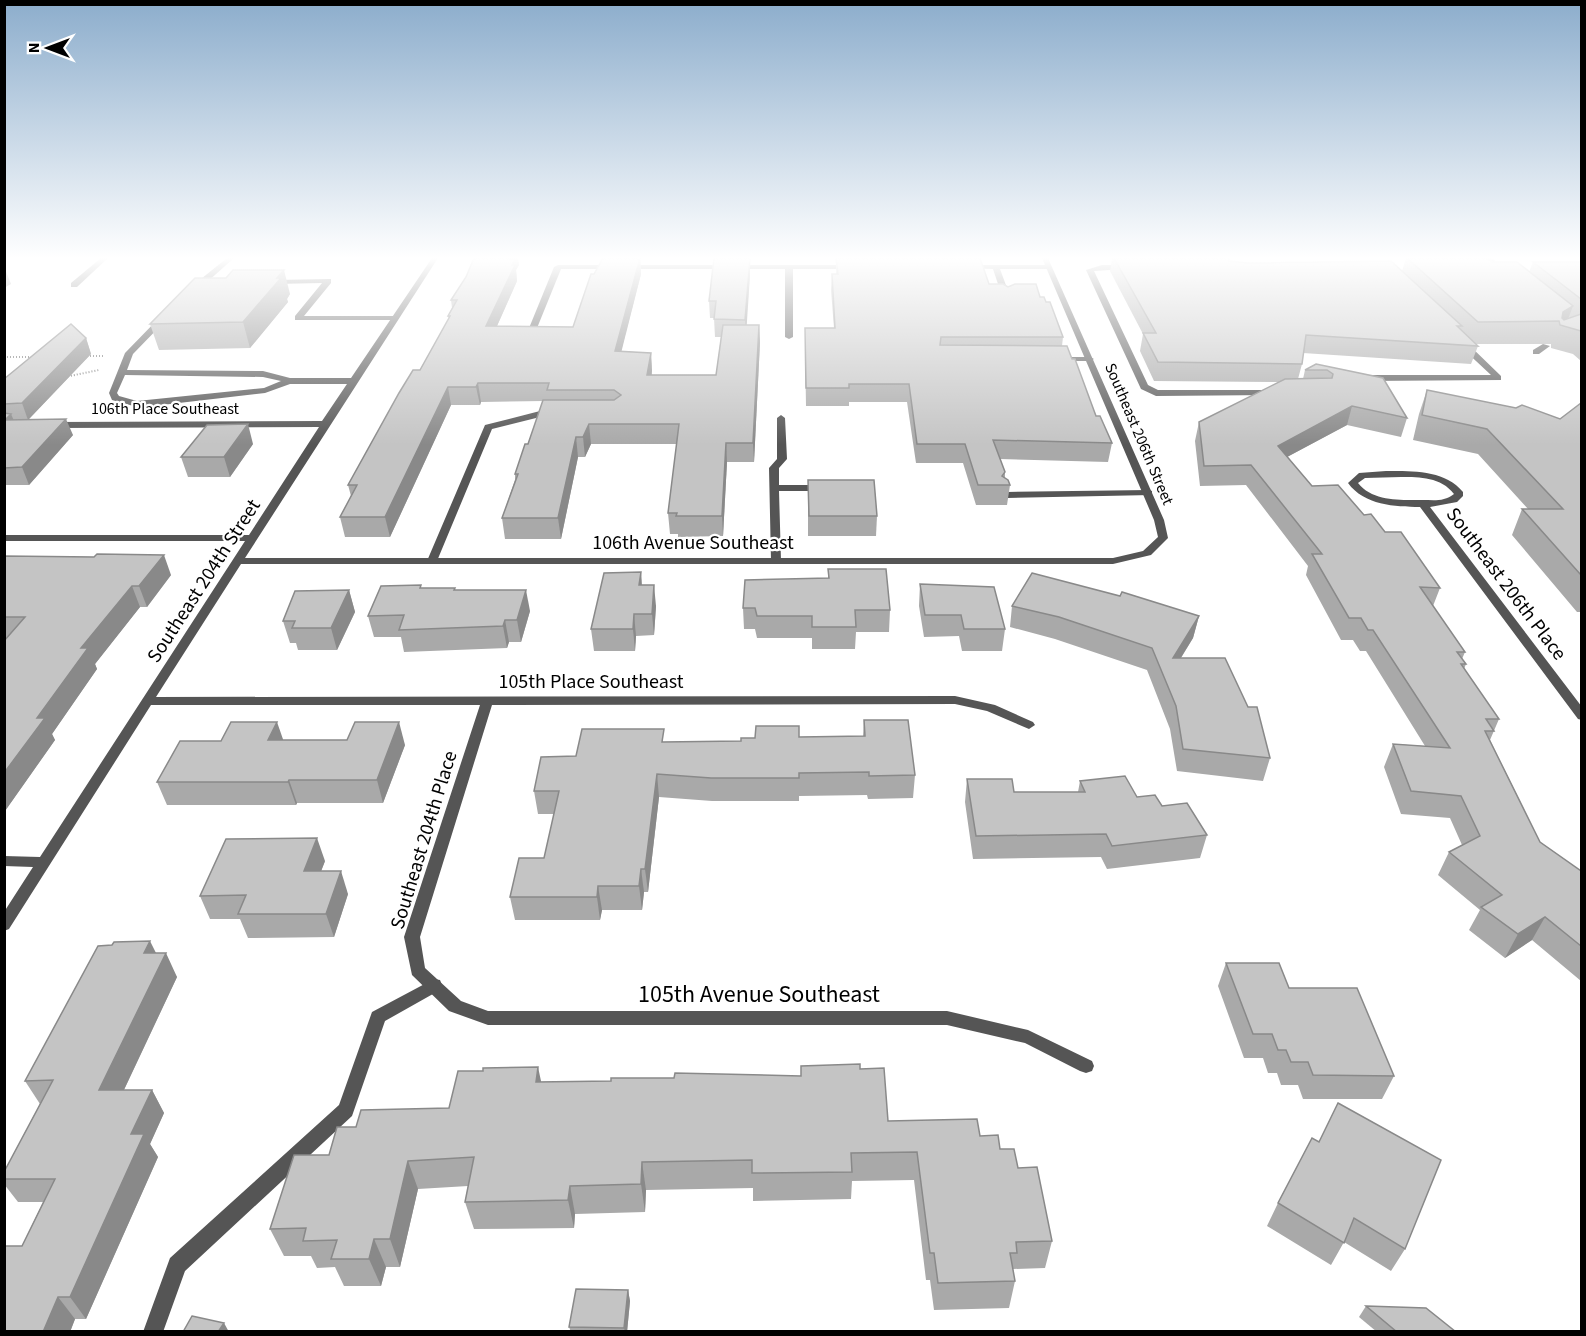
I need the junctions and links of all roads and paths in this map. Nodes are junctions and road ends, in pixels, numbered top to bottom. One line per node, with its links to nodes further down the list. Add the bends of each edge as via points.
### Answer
1 (162, 320): 13 (street)
2 (393, 320): 22 (street, Southeast 204th Street)
3 (536, 320): 7 (street)
4 (789, 320): 8 (street)
5 (1073, 320): 17 (street, Southeast 206th Street)
6 (1113, 320): 23 (street, via 1149,391)
7 (531, 333)
8 (789, 337)
9 (1456, 337): 20 (street, via 1498,378)
10 (1546, 346): 11 (street)
11 (1536, 352)
12 (83, 356): 13 (path)
13 (128, 356): 18 (street)
14 (4, 357): 15 (path)
15 (38, 357)
16 (1045, 359): 17 (street)
17 (1090, 360): 30 (street, Southeast 206th Street)
18 (123, 368): 19 (path); 21 (street, via 263,374); 21 (street, via 113,393 115,398 136,404 265,390)
19 (62, 377)
20 (1357, 378)
21 (290, 381): 22 (street)
22 (354, 381): 26 (street, Southeast 204th Street)
23 (1287, 393)
24 (562, 414): 37 (street, via 540,414 488,427)
25 (781, 418): 29 (street, via 782,459 774,468)
26 (325, 424): 27 (street, 106th Place Southeast); 34 (street, Southeast 204th Street)
27 (40, 425)
28 (834, 487): 29 (street)
29 (775, 488): 38 (street)
30 (1149, 493): 31 (street); 35 (street, Southeast 206th Street, via 1163,538)
31 (1007, 495)
32 (1422, 503): 32 (street, Southeast 206th Place, via 1382,502 1354,488 1353,483 1362,475 1428,475 1450,483 1460,494 1450,502); 41 (street, Southeast 206th Place)
33 (4, 538): 34 (street)
34 (253, 538): 36 (street, Southeast 204th Street)
35 (1147, 553): 38 (street, 106th Avenue Southeast, via 1113,561)
36 (238, 561): 37 (street, 106th Avenue Southeast); 39 (street, Southeast 204th Street)
37 (432, 561): 38 (street, 106th Avenue Southeast)
38 (776, 561)
39 (148, 701): 40 (street, 105th Place Southeast); 44 (street, Southeast 204th Street)
40 (487, 702): 42 (street, 105th Place Southeast, via 955,700 991,708); 46 (street, Southeast 204th Place, via 412,937 418,971)
41 (1581, 716)
42 (1029, 724)
43 (4, 861): 44 (street)
44 (45, 862): 45 (street, Southeast 204th Street)
45 (4, 925)
46 (434, 985): 47 (street, 105th Avenue Southeast, via 455,1006 488,1018 947,1018 1028,1036); 48 (street, via 378,1017 346,1110 177,1265)
47 (1086, 1066)
48 (153, 1332)

